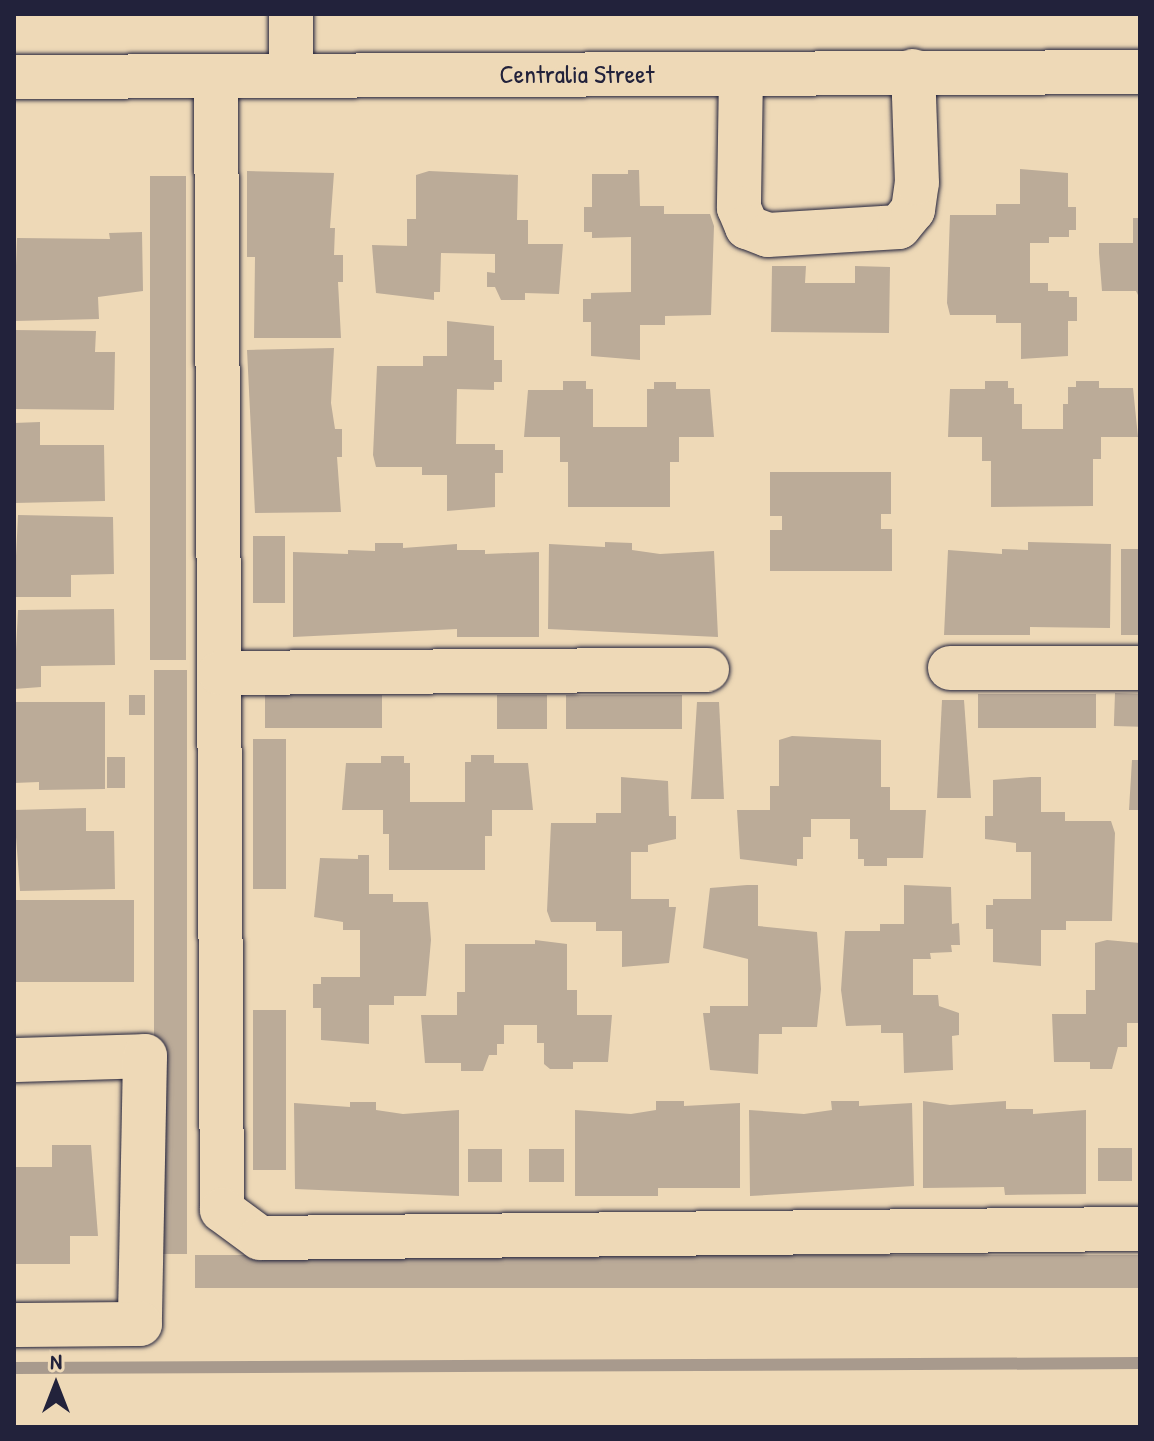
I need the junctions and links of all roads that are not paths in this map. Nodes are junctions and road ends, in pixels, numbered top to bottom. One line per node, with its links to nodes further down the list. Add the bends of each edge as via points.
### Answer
1 (291, 14): 5 (main road)
2 (913, 71): 3 (main road, Centralia Street); 4 (main road, Centralia Street); 4 (main road, via 917,183 913,210 899,227 768,235 747,227 739,208)
3 (1140, 72)
4 (741, 74): 5 (main road, Centralia Street)
5 (291, 75): 6 (main road, Centralia Street)
6 (216, 76): 7 (main road, Centralia Street); 11 (main road)
7 (14, 77)
8 (950, 668): 9 (main road)
9 (1140, 668)
10 (707, 670): 11 (main road)
11 (220, 673): 13 (main road, via 222,1210 260,1238)
12 (14, 1060): 14 (main road, via 145,1056 140,1324)
13 (1140, 1229)
14 (14, 1325)

